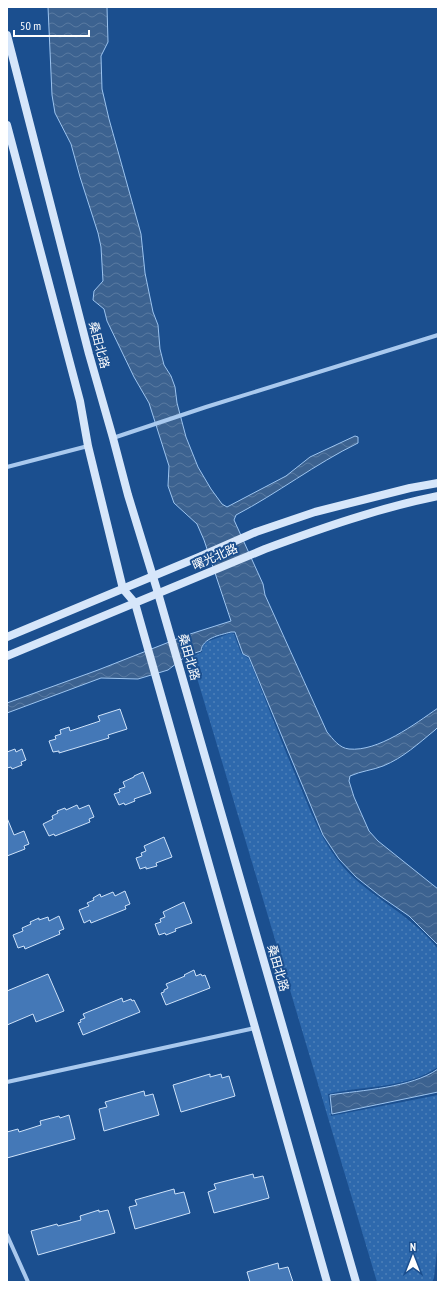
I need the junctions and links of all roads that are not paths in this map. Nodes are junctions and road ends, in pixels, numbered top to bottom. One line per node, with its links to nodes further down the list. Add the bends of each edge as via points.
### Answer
1 (7, 35): 4 (main road, 桑田北路)
2 (7, 125): 5 (main road, via 80,401)
3 (438, 335): 4 (street)
4 (113, 438): 9 (main road, 桑田北路)
5 (88, 446): 6 (street); 10 (main road)
6 (7, 467)
7 (438, 483): 9 (main road, 曙光北路, via 315,512 256,532)
8 (438, 496): 11 (main road, 曙光北路, via 382,509 307,533)
9 (153, 576): 10 (main road, 曙光北路); 11 (main road, 桑田北路)
10 (123, 589): 12 (main road); 13 (main road, 曙光北路)
11 (158, 593): 12 (main road, 曙光北路); 20 (main road, 桑田北路)
12 (135, 603): 14 (main road, 曙光北路); 15 (main road)
13 (7, 637)
14 (7, 656)
15 (255, 1028): 16 (street); 19 (main road)
16 (7, 1082)
17 (7, 1235): 18 (street)
18 (28, 1282)
19 (328, 1282)
20 (356, 1282)

